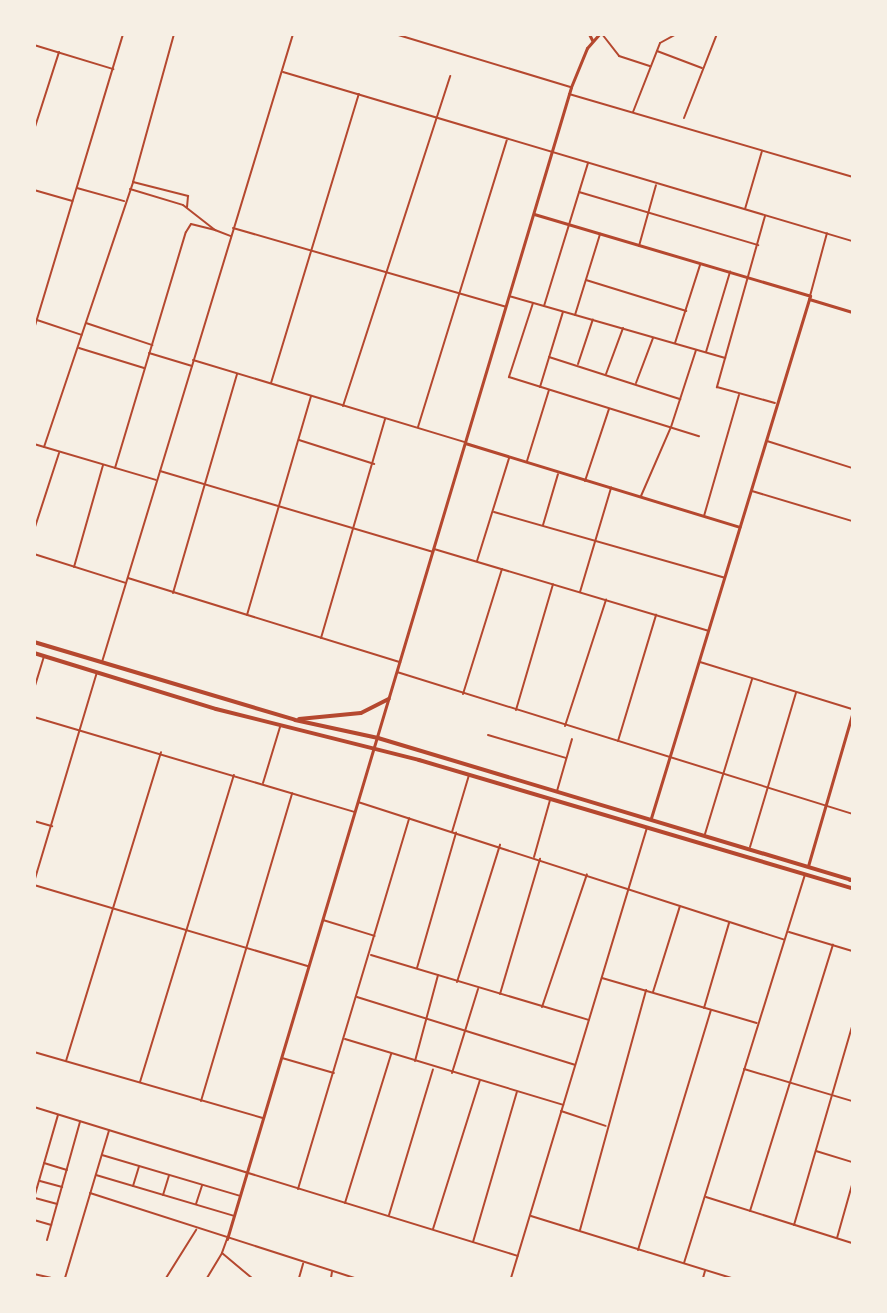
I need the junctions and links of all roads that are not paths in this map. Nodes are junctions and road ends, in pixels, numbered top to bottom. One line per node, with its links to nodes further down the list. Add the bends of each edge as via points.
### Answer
1 (123, 34): 14 (street)
2 (174, 34): 30 (street)
3 (293, 34): 16 (street)
4 (395, 34): 18 (street)
5 (589, 34): 9 (street)
6 (600, 34): 9 (street); 13 (street, via 619,56)
7 (676, 34): 11 (street, via 662,40)
8 (717, 34): 15 (street)
9 (592, 40): 18 (street)
10 (34, 45): 12 (street)
11 (657, 51): 13 (street); 15 (street)
12 (59, 52): 14 (street); 24 (street)
13 (650, 66): 21 (street)
14 (113, 69): 32 (street)
15 (703, 69): 23 (street)
16 (282, 72): 19 (street); 44 (street)
17 (450, 76): 22 (street)
18 (571, 87): 20 (street)
19 (359, 94): 22 (street); 52 (street)
20 (569, 94): 21 (street); 27 (street)
21 (633, 113): 26 (street)
22 (434, 118): 25 (street); 55 (street)
23 (684, 118)
24 (34, 130)
25 (507, 140): 27 (street); 58 (street)
26 (762, 151): 29 (street); 39 (street)
27 (552, 152): 28 (street); 41 (street)
28 (588, 163): 31 (street); 35 (street)
29 (852, 177)
30 (133, 182): 33 (street); 38 (street, via 188,196)
31 (657, 184): 39 (street); 40 (street)
32 (76, 188): 36 (street); 37 (street)
33 (130, 189): 37 (street); 38 (street)
34 (34, 190): 36 (street)
35 (579, 192): 40 (street); 43 (street)
36 (72, 201): 69 (street)
37 (124, 201): 70 (street)
38 (187, 207): 45 (street)
39 (744, 209): 42 (street)
40 (648, 213): 50 (street); 51 (street)
41 (534, 214): 43 (street); 59 (street)
42 (765, 216): 46 (street); 50 (street)
43 (570, 225): 47 (street); 62 (street)
44 (233, 228): 48 (street); 52 (street)
45 (215, 230): 48 (street); 76 (street, via 188,226)
46 (827, 233): 49 (street); 60 (street)
47 (600, 234): 51 (street); 57 (street)
48 (231, 236): 83 (street)
49 (852, 241)
50 (758, 245): 56 (street)
51 (639, 246): 53 (street)
52 (312, 249): 55 (street); 89 (street)
53 (700, 265): 54 (street); 64 (street)
54 (729, 272): 56 (street); 79 (street)
55 (387, 273): 58 (street); 97 (street)
56 (748, 278): 60 (street); 82 (street)
57 (586, 280): 64 (street); 67 (street)
58 (462, 293): 63 (street); 101 (street)
59 (509, 296): 61 (street); 63 (street)
60 (809, 297): 66 (street); 96 (street)
61 (532, 303): 62 (street); 91 (street, via 509,377)
62 (544, 306): 65 (street)
63 (506, 307): 105 (street)
64 (686, 311): 75 (street)
65 (563, 312): 67 (street); 81 (street)
66 (852, 312)
67 (575, 315): 68 (street)
68 (593, 319): 71 (street); 84 (street)
69 (37, 320): 72 (street); 73 (street)
70 (86, 323): 73 (street); 76 (street)
71 (623, 328): 74 (street); 88 (street)
72 (34, 329)
73 (82, 335): 77 (street)
74 (653, 338): 75 (street); 90 (street)
75 (675, 343): 78 (street)
76 (152, 345): 80 (street)
77 (79, 348): 86 (street); 107 (street, via 73,353)
78 (696, 350): 79 (street); 95 (street)
79 (706, 352): 82 (street)
80 (149, 353): 85 (street); 86 (street)
81 (549, 357): 84 (street); 91 (street)
82 (725, 358): 93 (street, via 717,387)
83 (193, 360): 85 (street); 87 (street)
84 (578, 364): 88 (street)
85 (192, 366): 115 (street)
86 (144, 368): 113 (street)
87 (237, 374): 89 (street); 119 (street)
88 (606, 374): 90 (street)
89 (271, 383): 94 (street)
90 (636, 383): 95 (street)
91 (540, 387): 92 (street)
92 (549, 390): 98 (street); 110 (street)
93 (739, 394): 96 (street); 125 (street)
94 (311, 396): 97 (street); 103 (street)
95 (680, 399): 100 (street)
96 (776, 403): 104 (street)
97 (344, 406): 99 (street)
98 (609, 408): 100 (street); 118 (street)
99 (385, 419): 101 (street); 111 (street)
100 (671, 427): 102 (street); 122 (street)
101 (418, 428): 105 (street)
102 (699, 436)
103 (299, 440): 111 (street); 123 (street)
104 (766, 440): 114 (street); 121 (street)
105 (465, 442): 109 (street); 132 (street)
106 (34, 444): 107 (street)
107 (44, 447): 108 (street)
108 (59, 453): 112 (street); 130 (street)
109 (509, 458): 110 (street); 124 (street)
110 (526, 463): 116 (street)
111 (374, 464): 129 (street)
112 (103, 465): 113 (street); 135 (street)
113 (115, 468): 117 (street)
114 (852, 468)
115 (159, 471): 117 (street); 119 (street)
116 (558, 474): 118 (street); 127 (street)
117 (156, 480): 137 (street)
118 (585, 481): 120 (street)
119 (205, 485): 123 (street); 142 (street)
120 (611, 488): 122 (street); 131 (street)
121 (751, 491): 126 (street); 128 (street)
122 (640, 497): 125 (street)
123 (279, 506): 129 (street); 145 (street)
124 (494, 512): 127 (street); 134 (street)
125 (704, 516): 128 (street)
126 (852, 521)
127 (543, 525): 131 (street)
128 (740, 527): 138 (street)
129 (355, 529): 132 (street); 147 (street)
130 (34, 530)
131 (595, 540): 138 (street); 141 (street)
132 (434, 550): 134 (street); 152 (street)
133 (34, 554): 135 (street)
134 (477, 561): 136 (street)
135 (74, 567): 139 (street)
136 (502, 569): 140 (street); 159 (street)
137 (128, 578): 139 (street); 142 (street)
138 (725, 578): 146 (street)
139 (126, 583): 151 (street)
140 (553, 584): 141 (street); 162 (street)
141 (580, 592): 143 (street)
142 (173, 593): 145 (street)
143 (606, 599): 144 (street); 166 (street)
144 (656, 614): 146 (street); 172 (street)
145 (247, 616): 147 (street)
146 (709, 631): 153 (street)
147 (321, 638): 152 (street)
148 (34, 642): 151 (main road)
149 (34, 652): 150 (main road)
150 (45, 656): 154 (main road); 157 (street)
151 (102, 662): 165 (main road)
152 (400, 662): 155 (street)
153 (699, 662): 156 (street); 176 (street)
154 (97, 672): 167 (main road); 168 (street)
155 (397, 672): 159 (street); 160 (street)
156 (752, 679): 158 (street); 179 (street)
157 (34, 689)
158 (796, 693): 161 (street); 181 (street)
159 (463, 694): 162 (street)
160 (389, 699): 165 (main road, via 361,713); 170 (street)
161 (852, 709)
162 (516, 710): 166 (street)
163 (852, 715): 186 (street)
164 (34, 717): 168 (street)
165 (295, 720): 170 (main road)
166 (565, 726): 172 (street)
167 (280, 727): 173 (main road); 180 (street)
168 (80, 729): 174 (street); 192 (street)
169 (488, 735): 175 (street)
170 (378, 738): 173 (street); 182 (main road)
171 (572, 739): 175 (street)
172 (618, 741): 176 (street)
173 (375, 750): 178 (main road); 185 (street)
174 (161, 752): 177 (street); 208 (street)
175 (566, 758): 182 (street)
176 (669, 758): 179 (street); 190 (street)
177 (234, 775): 180 (street); 211 (street)
178 (469, 775): 184 (main road); 194 (street)
179 (723, 775): 181 (street); 195 (street)
180 (263, 783): 183 (street)
181 (768, 788): 186 (street); 197 (street)
182 (557, 791): 190 (main road)
183 (292, 793): 187 (street); 216 (street)
184 (550, 800): 193 (main road); 198 (street)
185 (358, 802): 187 (street); 189 (street)
186 (825, 806): 188 (street); 200 (street)
187 (354, 812): 209 (street)
188 (852, 814)
189 (409, 818): 194 (street); 213 (street)
190 (651, 818): 195 (main road)
191 (34, 822): 192 (street)
192 (52, 826): 204 (street)
193 (647, 827): 202 (main road); 205 (street)
194 (454, 833): 196 (street); 220 (street)
195 (705, 834): 197 (main road)
196 (500, 845): 198 (street); 223 (street)
197 (750, 847): 200 (main road)
198 (534, 857): 199 (street)
199 (540, 859): 201 (street); 227 (street)
200 (808, 866): 203 (main road)
201 (588, 873): 205 (street); 229 (street)
202 (805, 874): 206 (main road); 212 (street)
203 (852, 880)
204 (34, 884): 208 (street)
205 (628, 888): 207 (street); 222 (street)
206 (852, 888)
207 (680, 906): 210 (street); 226 (street)
208 (111, 907): 211 (street); 242 (street)
209 (322, 920): 213 (street); 219 (street)
210 (729, 923): 214 (street); 230 (street)
211 (187, 930): 216 (street); 249 (street)
212 (788, 932): 214 (street); 215 (street)
213 (375, 936): 218 (street)
214 (783, 939): 234 (street)
215 (832, 945): 217 (street); 250 (street)
216 (244, 946): 219 (street); 253 (street)
217 (852, 951)
218 (370, 954): 220 (street); 228 (street)
219 (308, 966): 240 (street)
220 (417, 968): 221 (street)
221 (438, 975): 223 (street); 232 (street)
222 (602, 978): 225 (street); 233 (street)
223 (457, 982): 224 (street)
224 (478, 988): 227 (street); 236 (street)
225 (646, 990): 226 (street); 262 (street)
226 (653, 992): 230 (street)
227 (500, 994): 229 (street)
228 (356, 997): 232 (street); 237 (street)
229 (542, 1007): 233 (street)
230 (704, 1008): 231 (street)
231 (711, 1010): 234 (street); 302 (street)
232 (426, 1019): 236 (street); 241 (street)
233 (589, 1020): 243 (street)
234 (757, 1023): 245 (street)
235 (852, 1027): 252 (street)
236 (466, 1032): 243 (street); 247 (street)
237 (345, 1039): 239 (street); 246 (street)
238 (34, 1052): 242 (street)
239 (391, 1054): 241 (street); 284 (street)
240 (281, 1058): 246 (street); 260 (street)
241 (415, 1060): 244 (street)
242 (66, 1061): 249 (street)
243 (575, 1065): 255 (street)
244 (434, 1067): 247 (street); 288 (street)
245 (744, 1069): 250 (street); 282 (street)
246 (334, 1073): 278 (street)
247 (452, 1073): 248 (street)
248 (480, 1080): 251 (street); 294 (street)
249 (140, 1082): 253 (street)
250 (790, 1082): 252 (street); 287 (street)
251 (518, 1091): 255 (street); 300 (street)
252 (832, 1094): 254 (street); 264 (street)
253 (201, 1101): 260 (street)
254 (852, 1101)
255 (563, 1105): 257 (street)
256 (35, 1108): 258 (street); 259 (street)
257 (561, 1111): 262 (street); 290 (street)
258 (34, 1113)
259 (58, 1115): 261 (street); 267 (street)
260 (263, 1118): 270 (street)
261 (80, 1122): 263 (street); 269 (street)
262 (606, 1126): 296 (street)
263 (109, 1130): 265 (street); 270 (street)
264 (816, 1150): 266 (street); 293 (street)
265 (102, 1155): 268 (street); 271 (street)
266 (852, 1162)
267 (45, 1163): 269 (street); 273 (street)
268 (139, 1166): 272 (street); 276 (street)
269 (67, 1170): 277 (street)
270 (247, 1172): 278 (street); 281 (street)
271 (96, 1175): 276 (street); 279 (street)
272 (169, 1175): 274 (street); 280 (street)
273 (40, 1181): 277 (street); 283 (street)
274 (202, 1185): 281 (street); 286 (street)
275 (852, 1185): 297 (street)
276 (133, 1186): 280 (street)
277 (62, 1187): 285 (street)
278 (298, 1189): 284 (street)
279 (90, 1193): 295 (street); 311 (street)
280 (163, 1195): 286 (street)
281 (240, 1196): 289 (street)
282 (705, 1197): 287 (street); 306 (street)
283 (35, 1198): 285 (street)
284 (345, 1203): 288 (street)
285 (57, 1204): 292 (street)
286 (196, 1204): 289 (street)
287 (750, 1211): 293 (street)
288 (389, 1215): 294 (street)
289 (234, 1216): 298 (street)
290 (531, 1216): 296 (street); 304 (street)
291 (34, 1220): 292 (street)
292 (51, 1225): 299 (street)
293 (794, 1225): 297 (street)
294 (433, 1229): 300 (street)
295 (196, 1230): 298 (street); 312 (street)
296 (580, 1230): 302 (street)
297 (837, 1238): 301 (street)
298 (226, 1239): 303 (street); 305 (street)
299 (47, 1240)
300 (473, 1242): 304 (street)
301 (852, 1243)
302 (638, 1250): 306 (street)
303 (222, 1253): 313 (street); 314 (street)
304 (518, 1256): 318 (street)
305 (303, 1263): 308 (street); 315 (street)
306 (684, 1263): 307 (street)
307 (705, 1271): 319 (street); 320 (street)
308 (332, 1272): 316 (street); 317 (street)
309 (34, 1274): 310 (street)
310 (51, 1278)
311 (65, 1278)
312 (166, 1278)
313 (207, 1278)
314 (252, 1278)
315 (299, 1278)
316 (331, 1278)
317 (354, 1278)
318 (511, 1278)
319 (703, 1278)
320 (731, 1278)

